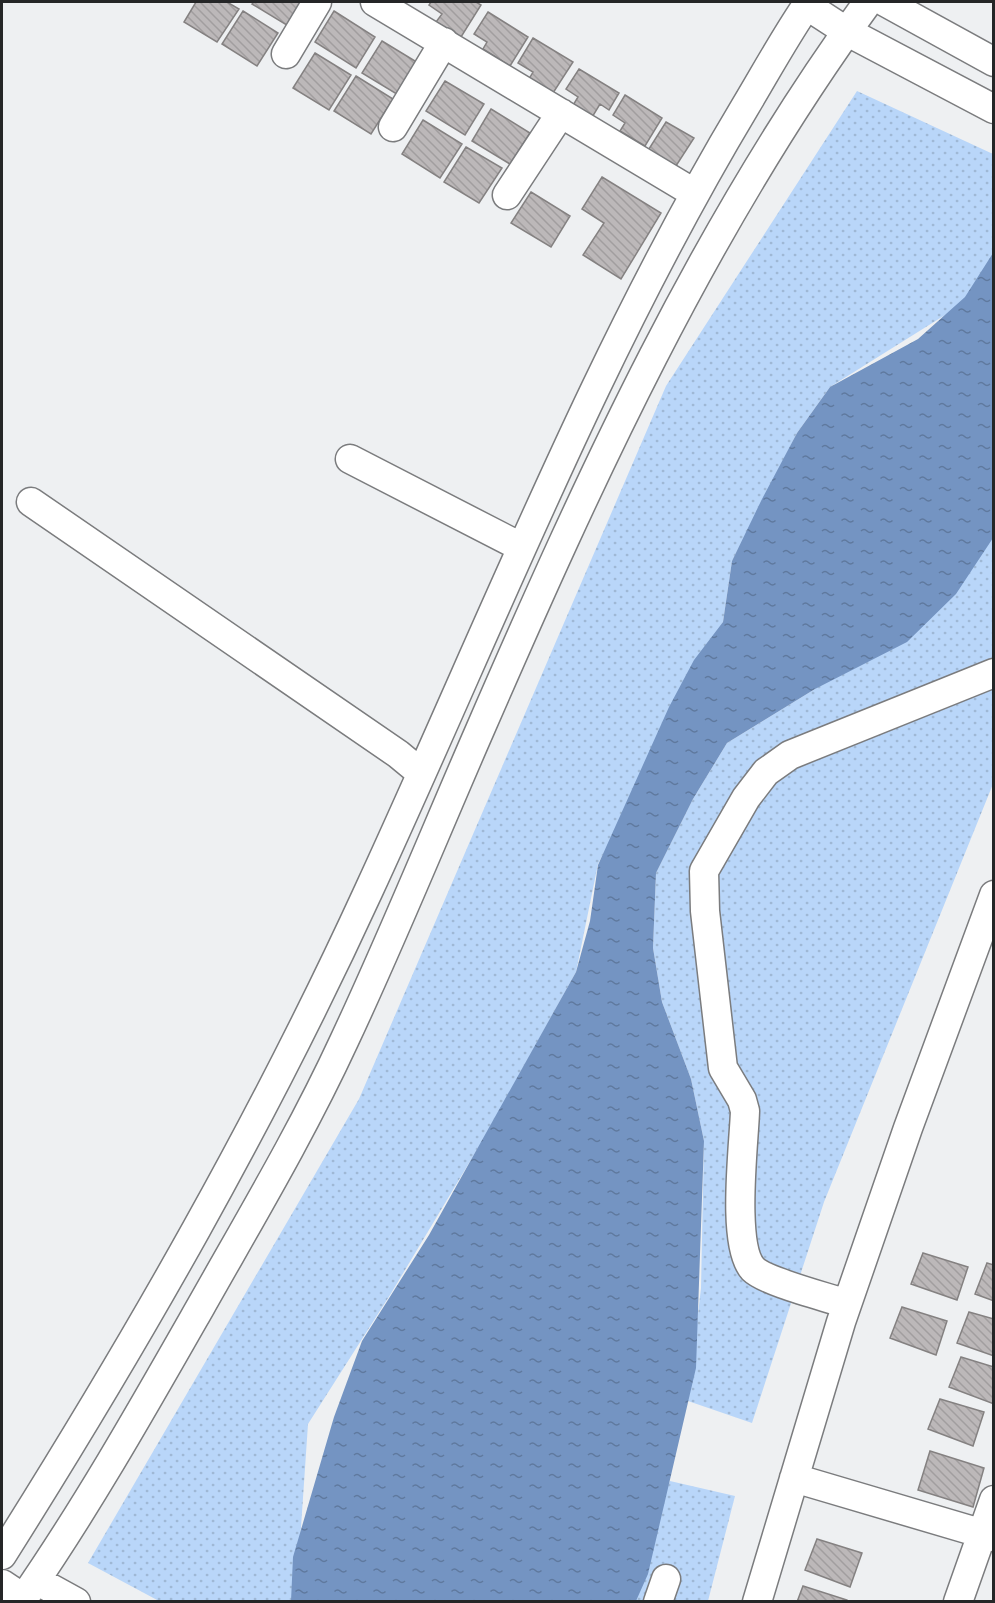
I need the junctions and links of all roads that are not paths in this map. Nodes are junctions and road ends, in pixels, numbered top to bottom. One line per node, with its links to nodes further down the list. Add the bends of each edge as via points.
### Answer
1 (317, 2): 8 (street)
2 (375, 2): 7 (street)
3 (868, 2): 6 (street)
4 (885, 2): 9 (street)
5 (808, 3): 6 (street); 13 (street)
6 (846, 31): 10 (street); 26 (street, via 793,111 689,285 637,386 336,1057 240,1238 143,1408)
7 (444, 42): 11 (street); 12 (street)
8 (286, 54)
9 (993, 62)
10 (993, 109)
11 (561, 113): 13 (street); 14 (street)
12 (393, 127)
13 (694, 193): 17 (street, via 603,369)
14 (507, 195)
15 (350, 459): 17 (street)
16 (31, 502): 19 (street)
17 (521, 547): 19 (street)
18 (993, 673): 21 (street, via 790,755 766,772 746,798 704,871 723,1068 745,1111 740,1223 748,1260 753,1269 767,1278)
19 (421, 773): 25 (street, via 276,1084 174,1272)
20 (993, 896): 21 (street)
21 (847, 1304): 22 (street)
22 (794, 1478): 24 (street); 28 (street)
23 (993, 1500): 24 (street)
24 (988, 1536): 29 (street)
25 (2, 1555)
26 (20, 1591): 27 (street)
27 (76, 1602)
28 (757, 1602)
29 (958, 1602)

